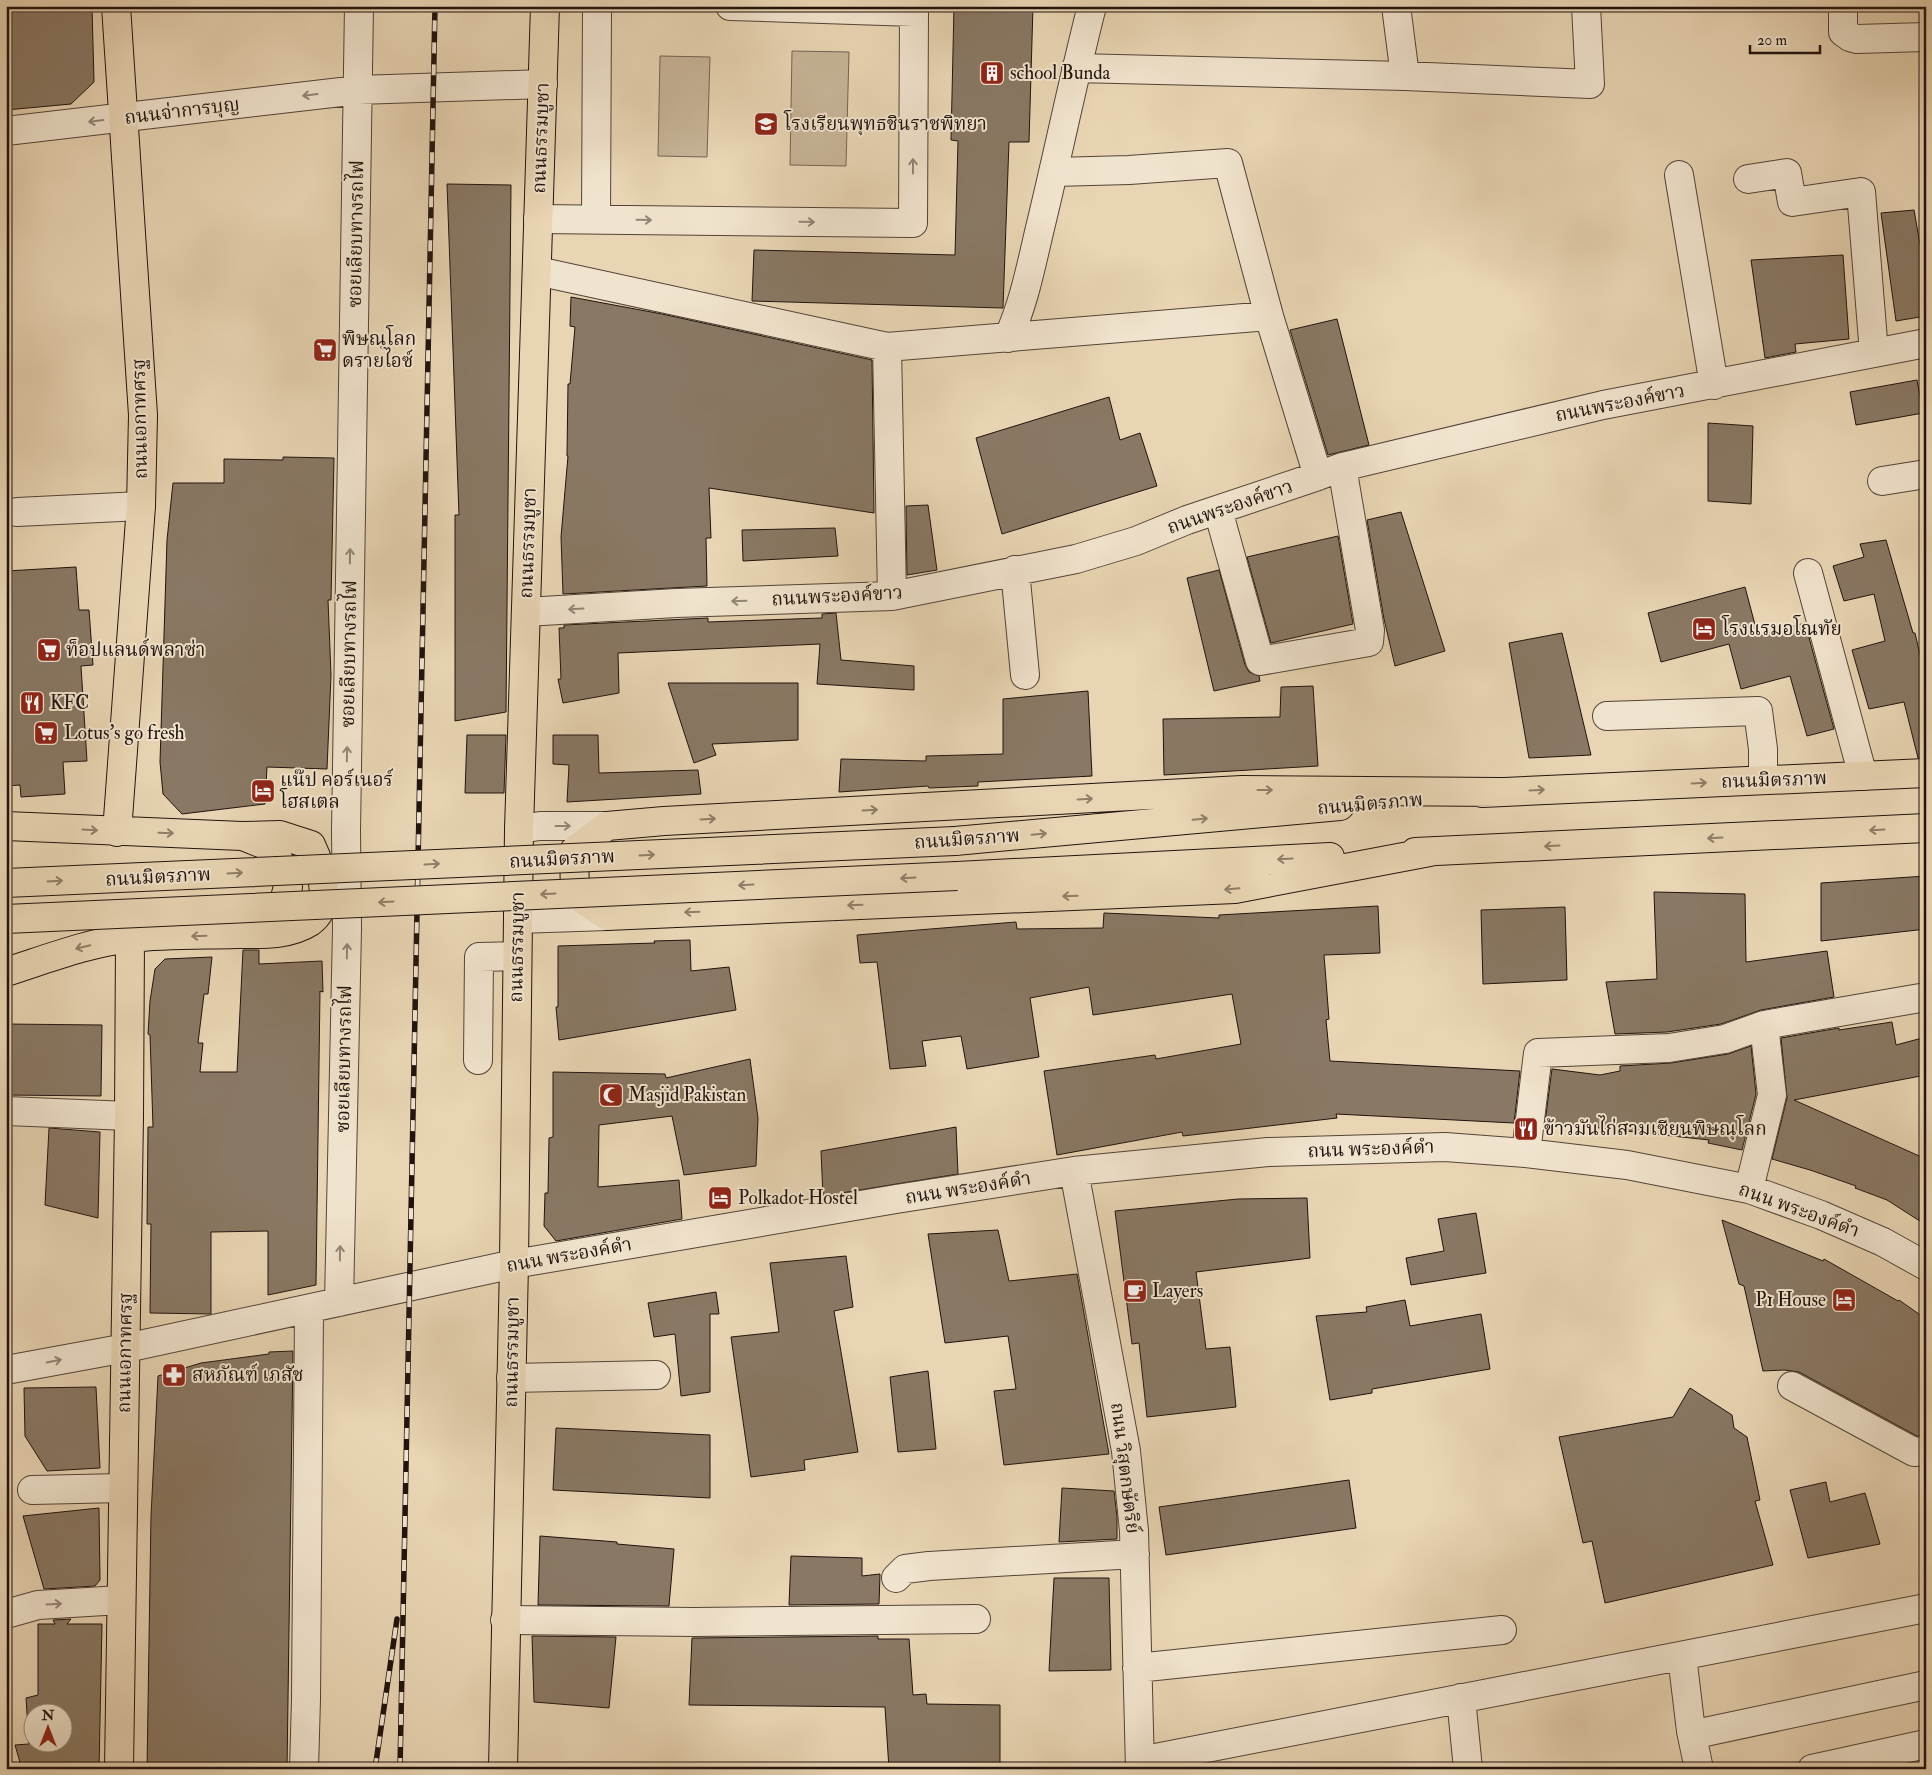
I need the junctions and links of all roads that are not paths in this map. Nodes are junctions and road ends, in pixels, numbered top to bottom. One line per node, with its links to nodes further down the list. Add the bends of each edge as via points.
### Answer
1 (116, 6): 15 (main road, ถนนเอกาทศรฐ)
2 (359, 6): 14 (street, ซอยเลียบทางรถไฟ)
3 (545, 6): 13 (main road, ถนนธรรมบูชา)
4 (598, 6): 21 (street)
5 (730, 6): 21 (street, one-way to 5, via 913,223 914,12)
6 (1092, 6): 11 (street)
7 (1396, 6): 12 (street)
8 (1586, 6): 12 (street, via 1590,84)
9 (1843, 6): 10 (street, via 1843,32 1850,37)
10 (1926, 37)
11 (1076, 68): 12 (street); 17 (street)
12 (1405, 76)
13 (543, 84): 14 (street, ถนนจ่าการบุญ); 20 (main road, ถนนธรรมบูชา)
14 (358, 90): 15 (street, ถนนจ่าการบุญ, one-way to 15); 70 (street, ซอยเลียบทางรถไฟ, one-way to 14)
15 (122, 118): 16 (street, ถนนจ่าการบุญ, one-way to 16); 32 (main road, ถนนเอกาทศรฐ, via 144,415)
16 (6, 131)
17 (1054, 172): 23 (street, via 1228,163); 24 (street, via 1020,312)
18 (1679, 175): 28 (street)
19 (1748, 179): 27 (street, via 1787,173 1792,202 1860,192)
20 (538, 219): 21 (street); 22 (main road, ถนนธรรมบูชา)
21 (596, 219)
22 (537, 271): 26 (street); 38 (main road, ถนนธรรมบูชา)
23 (1269, 316): 24 (street); 29 (street)
24 (1008, 338): 26 (street)
25 (1926, 343): 27 (street, ถนนพระองค์ขาว)
26 (888, 347): 37 (street)
27 (1874, 353): 28 (street, ถนนพระองค์ขาว)
28 (1714, 384): 29 (street, ถนนพระองค์ขาว, via 1603,405)
29 (1330, 472): 33 (street, ถนนพระองค์ขาว); 33 (street, via 1370,630 1369,642 1260,661)
30 (1926, 474): 31 (street)
31 (1882, 481)
32 (141, 506): 34 (street); 49 (main road, ถนนเอกาทศรฐ)
33 (1218, 510): 35 (street, ถนนพระองค์ขาว, via 1076,559)
34 (17, 512)
35 (1014, 570): 37 (street, ถนนพระองค์ขาว); 39 (street)
36 (1808, 573): 42 (street)
37 (892, 596): 38 (street, ถนนพระองค์ขาว, one-way to 38)
38 (526, 612): 48 (main road, ถนนธรรมบูชา)
39 (1025, 675)
40 (1607, 716): 43 (street, via 1758,711)
41 (1926, 774): 42 (main road, ถนนมิตรภาพ)
42 (1863, 776): 43 (main road, ถนนมิตรภาพ)
43 (1763, 780): 44 (main road, ถนนมิตรภาพ, one-way to 43)
44 (1499, 792): 46 (main road, one-way to 44, via 1242,790); 52 (main road, ถนนมิตรภาพ, one-way to 44, bridge, via 955,841)
45 (6, 826): 49 (main road, one-way to 49)
46 (607, 826): 48 (street, one-way to 46); 53 (main road, via 574,851 576,894)
47 (1926, 828): 51 (main road, ถนนมิตรภาพ, one-way to 51)
48 (519, 829): 55 (main road, ถนนธรรมบูชา)
49 (117, 832): 50 (main road, one-way to 50)
50 (242, 836): 56 (main road, via 270,847 281,864 288,887 282,908 272,922); 56 (main road, via 280,835 311,845 320,864 323,886 322,907 310,921 285,932)
51 (1434, 851): 53 (main road, one-way to 53, via 1235,889); 54 (main road, ถนนมิตรภาพ, one-way to 54, bridge)
52 (6, 883)
53 (607, 916): 55 (street)
54 (6, 919)
55 (518, 919): 58 (main road, ถนนธรรมบูชา)
56 (247, 934): 57 (main road, one-way to 57)
57 (130, 938): 59 (main road, one-way to 59, via 78,948); 64 (main road, ถนนเอกาทศรฐ)
58 (517, 956): 62 (street, via 479,957); 68 (main road, ถนนธรรมบูชา)
59 (6, 972)
60 (1926, 997): 61 (street)
61 (1764, 1025): 65 (street, via 1725,1039 1669,1048 1538,1053); 67 (street, via 1772,1095)
62 (478, 1060)
63 (6, 1111): 64 (street)
64 (129, 1116): 72 (main road, ถนนเอกาทศรฐ)
65 (1526, 1153): 66 (street, ถนน พระองค์ดำ, via 1445,1146 1268,1152); 67 (street, ถนน พระองค์ดำ, via 1627,1165)
66 (1074, 1171): 68 (street, ถนน พระองค์ดำ); 80 (street, ถนน วิสุตกษัตริย์, via 1126,1451)
67 (1749, 1189): 69 (street, ถนน พระองค์ดำ, via 1821,1215 1883,1242)
68 (514, 1264): 70 (street, ถนน พระองค์ดำ); 75 (main road, ถนนธรรมบูชา)
69 (1926, 1266)
70 (339, 1302): 71 (street, ถนน พระองค์ดำ)
71 (309, 1309): 72 (street, ถนน พระองค์ดำ); 96 (street)
72 (126, 1348): 73 (street, ถนน พระองค์ดำ, one-way to 72); 78 (main road, ถนนเอกาทศรฐ)
73 (6, 1370)
74 (656, 1375): 75 (street)
75 (511, 1378): 86 (main road, ถนนธรรมบูชา)
76 (1792, 1386): 77 (street, via 1914,1452)
77 (1926, 1451)
78 (123, 1488): 79 (street); 82 (main road, ถนนเอกาทศรฐ)
79 (32, 1490)
80 (1135, 1554): 81 (street, via 929,1566 905,1570); 89 (street, ถนน วิสุตกษัตริย์)
81 (896, 1578)
82 (121, 1600): 84 (street, one-way to 82, via 38,1605); 95 (main road, ถนนเอกาทศรฐ)
83 (1926, 1608): 88 (street)
84 (6, 1614)
85 (976, 1619): 86 (street)
86 (505, 1620): 97 (main road, ถนนธรรมบูชา)
87 (1502, 1630): 89 (street)
88 (1682, 1656): 91 (street); 92 (street)
89 (1138, 1668): 94 (street, ถนน วิสุตกษัตริย์)
90 (1926, 1685): 92 (street, via 1705,1732)
91 (1462, 1698): 94 (street); 98 (street)
92 (1691, 1731): 99 (street)
93 (1926, 1744): 100 (street)
94 (1140, 1765)
95 (119, 1769)
96 (304, 1769)
97 (503, 1769)
98 (1468, 1769)
99 (1699, 1769)
100 (1812, 1769)

